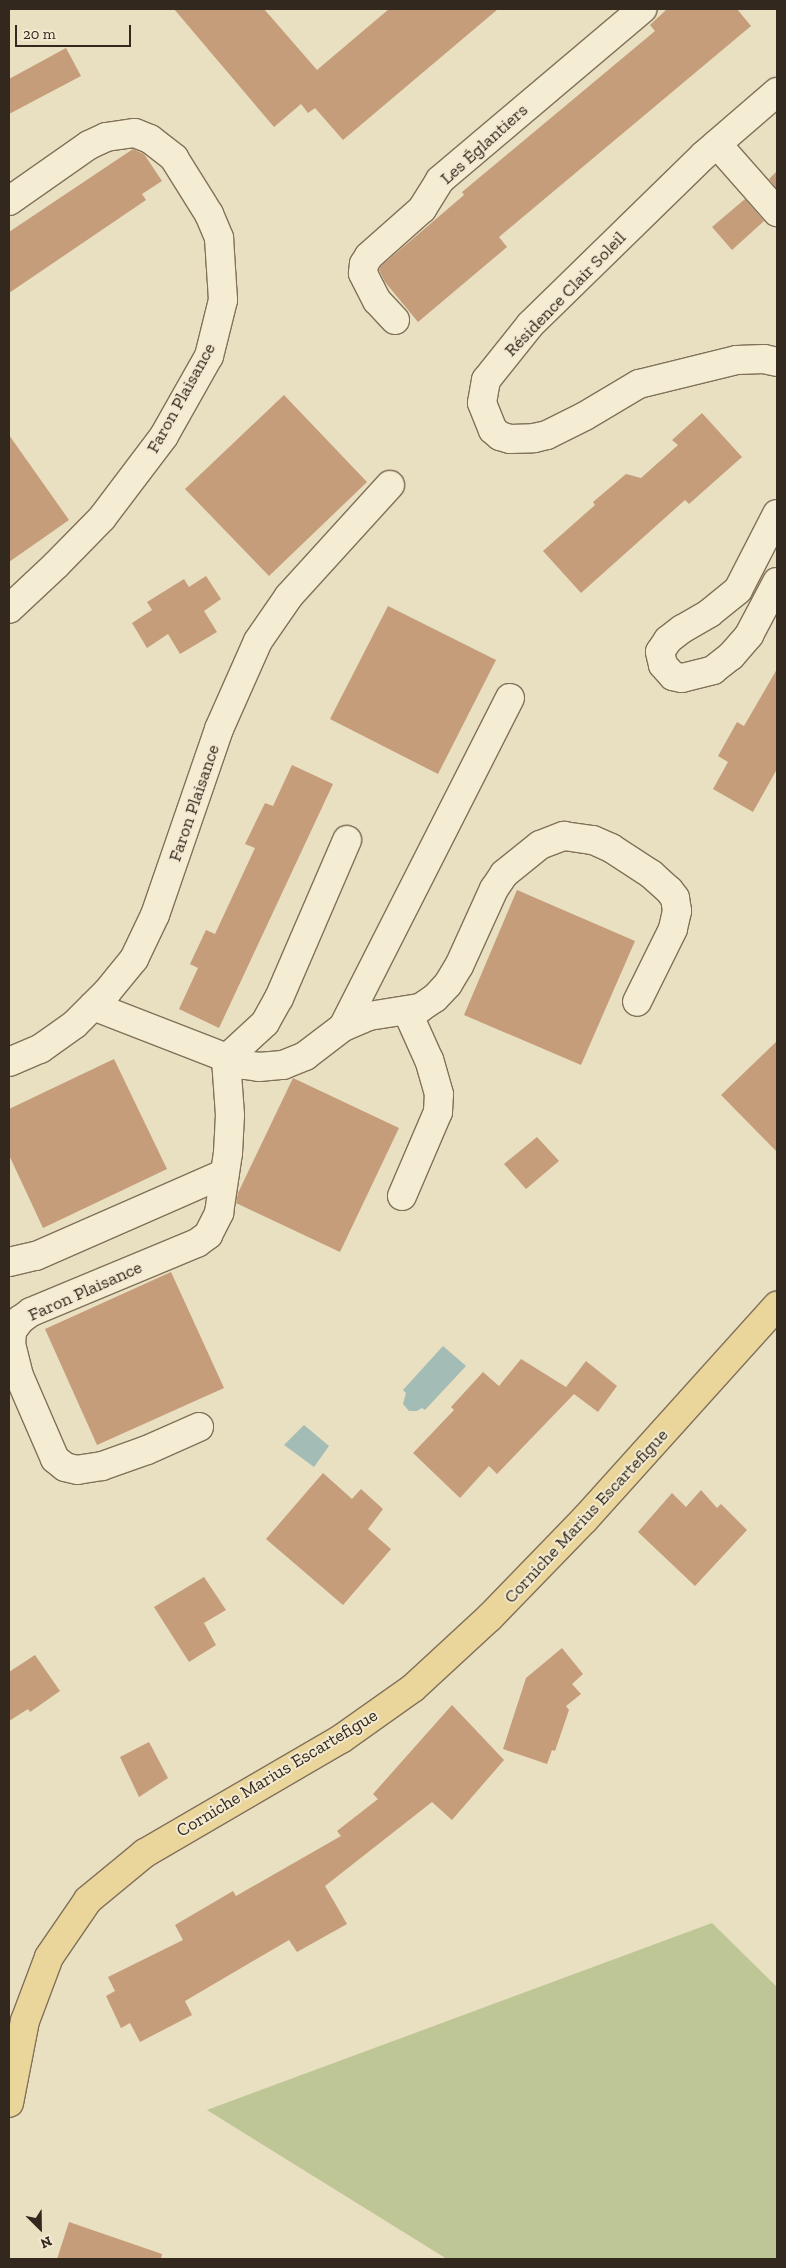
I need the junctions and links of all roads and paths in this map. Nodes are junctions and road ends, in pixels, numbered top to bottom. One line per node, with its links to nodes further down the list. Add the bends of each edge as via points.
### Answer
1 (642, 9): 6 (lane, Les Églantiers, via 440,180 422,209 369,256 363,273 377,301)
2 (777, 92): 3 (lane, Résidence Clair Soleil)
3 (717, 144): 5 (lane); 8 (lane, Résidence Clair Soleil, via 530,325 486,380 482,403 488,421 500,436 534,438 585,416 639,384)
4 (9, 201): 12 (lane, Faron Plaisance, via 89,145 106,137 135,133 150,139 174,158 209,214 218,238 223,300 209,356 164,436 102,518)
5 (777, 212)
6 (395, 320)
7 (777, 344): 8 (lane)
8 (765, 360)
9 (390, 485): 16 (lane, Faron Plaisance, via 289,596 258,641 219,729 155,915 134,960)
10 (777, 514): 11 (lane, via 738,590 710,614 668,640 660,652 662,666 673,676 682,678 713,670 731,656 749,635)
11 (777, 582)
12 (9, 610)
13 (510, 698): 18 (lane)
14 (347, 840): 19 (lane, via 279,998 265,1023)
15 (636, 1002): 17 (lane, via 673,929 677,911 675,898 651,874 611,848 592,840 564,836 540,845 504,874 448,984 428,1003)
16 (92, 1006): 19 (lane); 20 (lane, Faron Plaisance, via 75,1024 40,1049)
17 (407, 1011): 18 (lane, via 369,1016); 22 (lane, via 429,1060 439,1094 438,1112)
18 (342, 1027): 19 (lane, via 305,1056 282,1065 259,1067)
19 (226, 1059): 21 (lane, Faron Plaisance, via 230,1126)
20 (9, 1062)
21 (225, 1173): 23 (lane, via 36,1256); 25 (lane, Faron Plaisance, via 219,1214 203,1239 31,1312 15,1326 11,1338 22,1384 55,1459 64,1467 77,1470 102,1466)
22 (402, 1196)
23 (9, 1262)
24 (777, 1306): 26 (main road, Corniche Marius Escartefigue, via 585,1519 490,1617 413,1688 341,1738 145,1853 88,1900 49,1957 25,2021)
25 (199, 1426)
26 (9, 2103)

